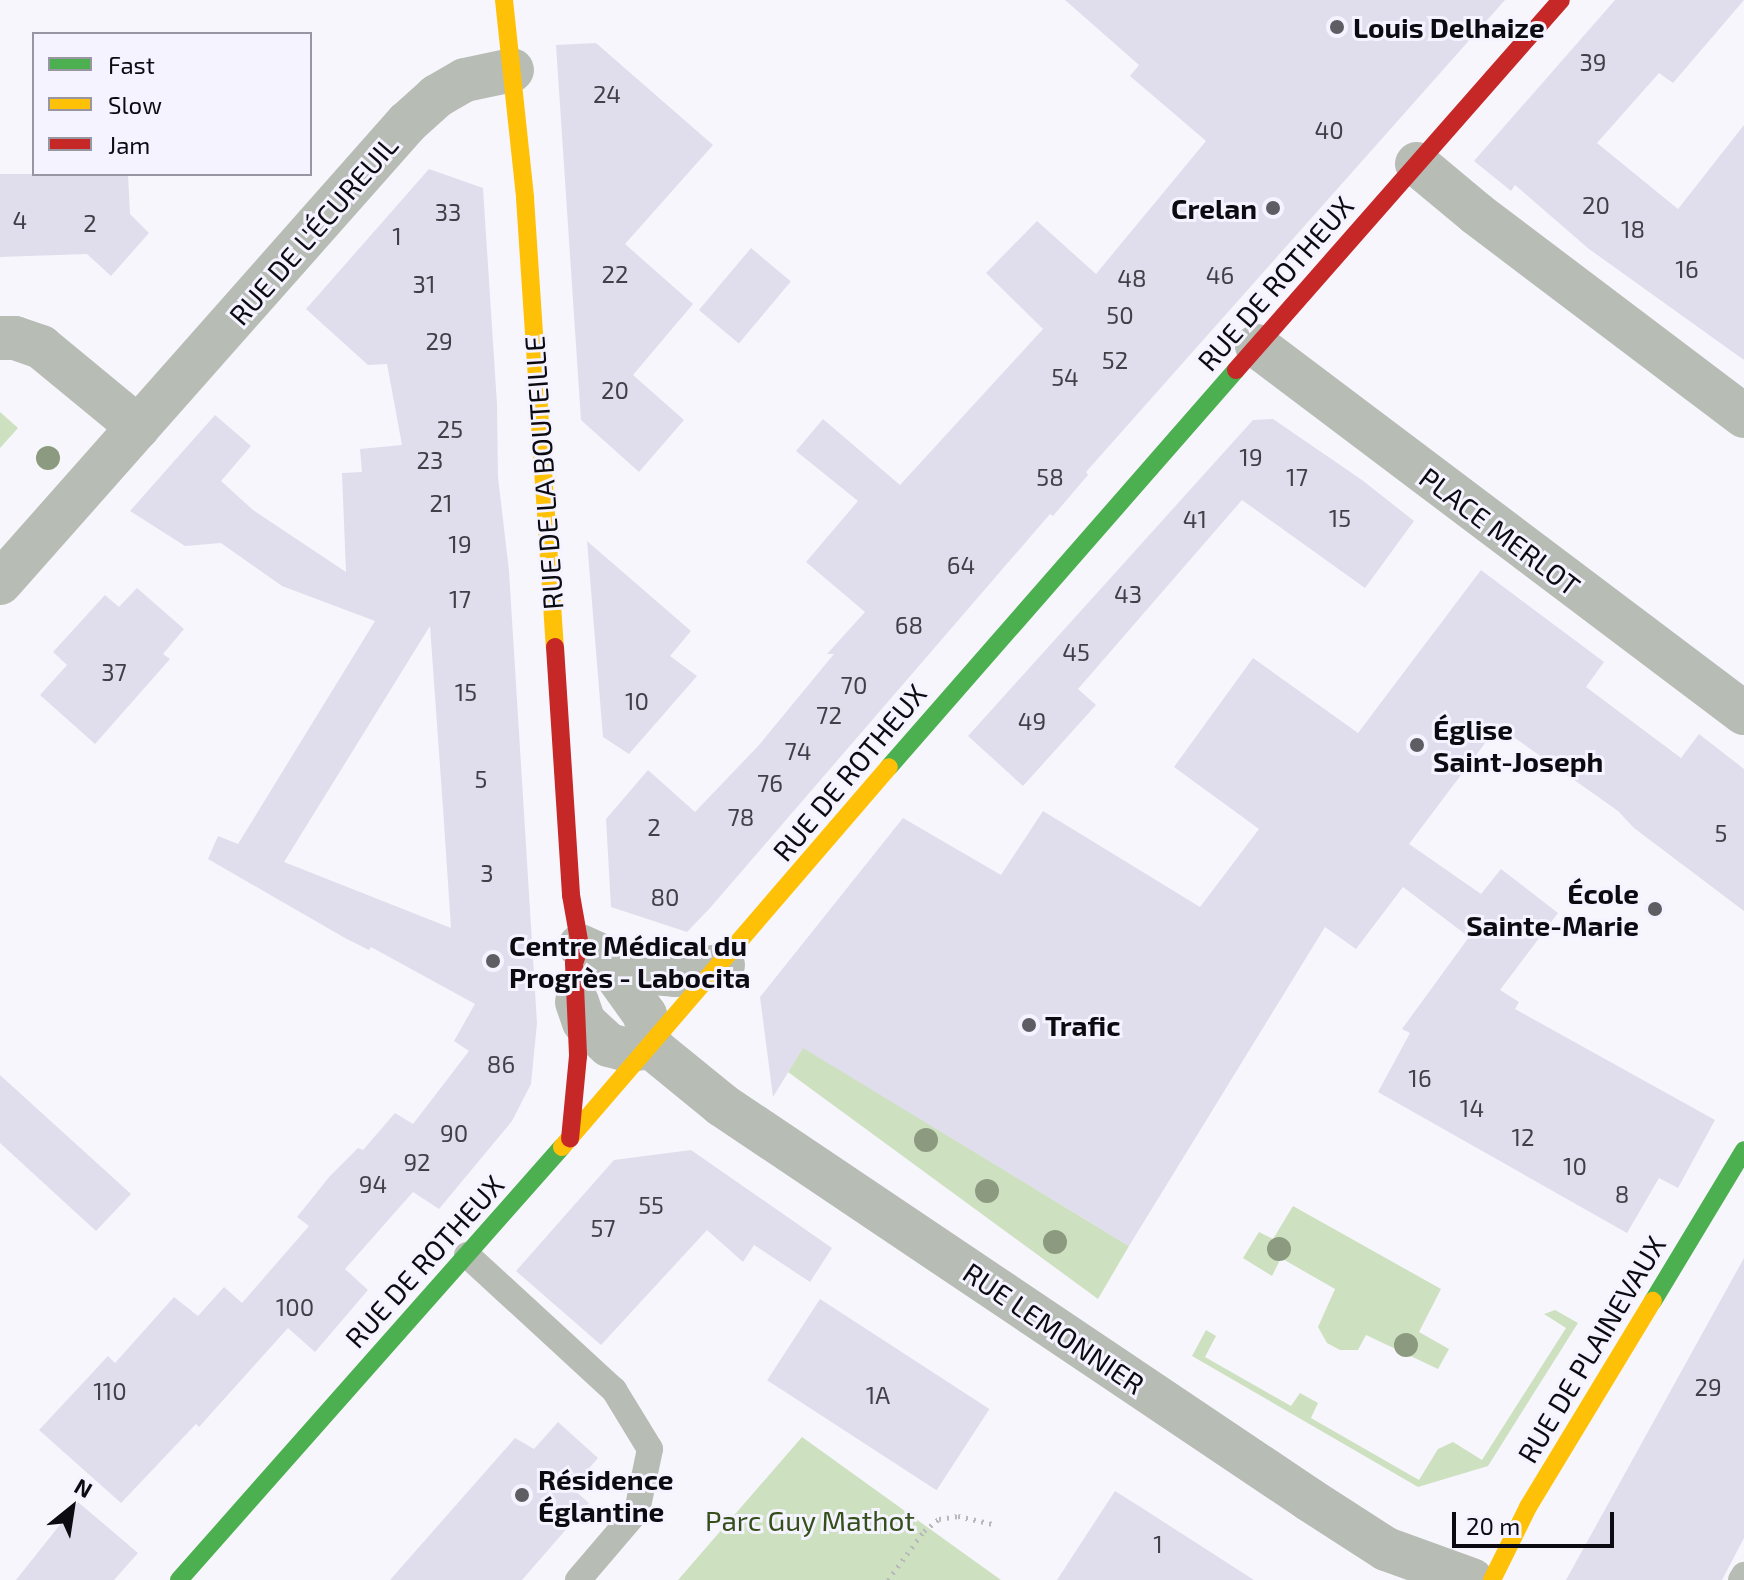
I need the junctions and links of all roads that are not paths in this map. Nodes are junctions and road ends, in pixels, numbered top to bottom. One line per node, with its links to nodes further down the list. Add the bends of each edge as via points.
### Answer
1 (504, 0): 3 (street, RUE DE LA BOUTEILLE)
2 (1561, 0): 4 (street, RUE DE ROTHEUX)
3 (512, 70): 8 (street, RUE DE L'ÉCUREUIL, via 465,80 407,123); 11 (street, RUE DE LA BOUTEILLE, via 571,895)
4 (1417, 164): 6 (street, RUE DE ROTHEUX); 7 (street)
5 (0, 338): 8 (street, via 41,347)
6 (1257, 346): 10 (street, PLACE MERLOT); 12 (street, RUE DE ROTHEUX)
7 (1744, 416)
8 (138, 427): 9 (street, RUE DE L'ÉCUREUIL)
9 (0, 583)
10 (1744, 713)
11 (592, 952): 12 (street, via 653,973 675,975); 13 (street, RUE DE LA BOUTEILLE, via 574,963); 14 (street, RUE DE LA BOUTEILLE, via 645,1015)
12 (723, 965): 14 (street, RUE DE ROTHEUX)
13 (577, 1002): 14 (street, RUE DE LA BOUTEILLE, via 584,1022 609,1045 628,1050); 15 (street, RUE DE LA BOUTEILLE)
14 (651, 1047): 15 (street, RUE DE ROTHEUX); 21 (street, RUE LEMONNIER, via 722,1105 1348,1525 1412,1562)
15 (570, 1139): 17 (street, RUE DE ROTHEUX)
16 (1744, 1150): 22 (street, RUE DE PLAINEVAUX, via 1528,1507)
17 (467, 1255): 19 (street, RUE DE ROTHEUX); 20 (lane, via 614,1390 650,1449 637,1511)
18 (1744, 1575): 23 (lane)
19 (179, 1580)
20 (578, 1580)
21 (1472, 1580)
22 (1492, 1580)
23 (1741, 1580)

